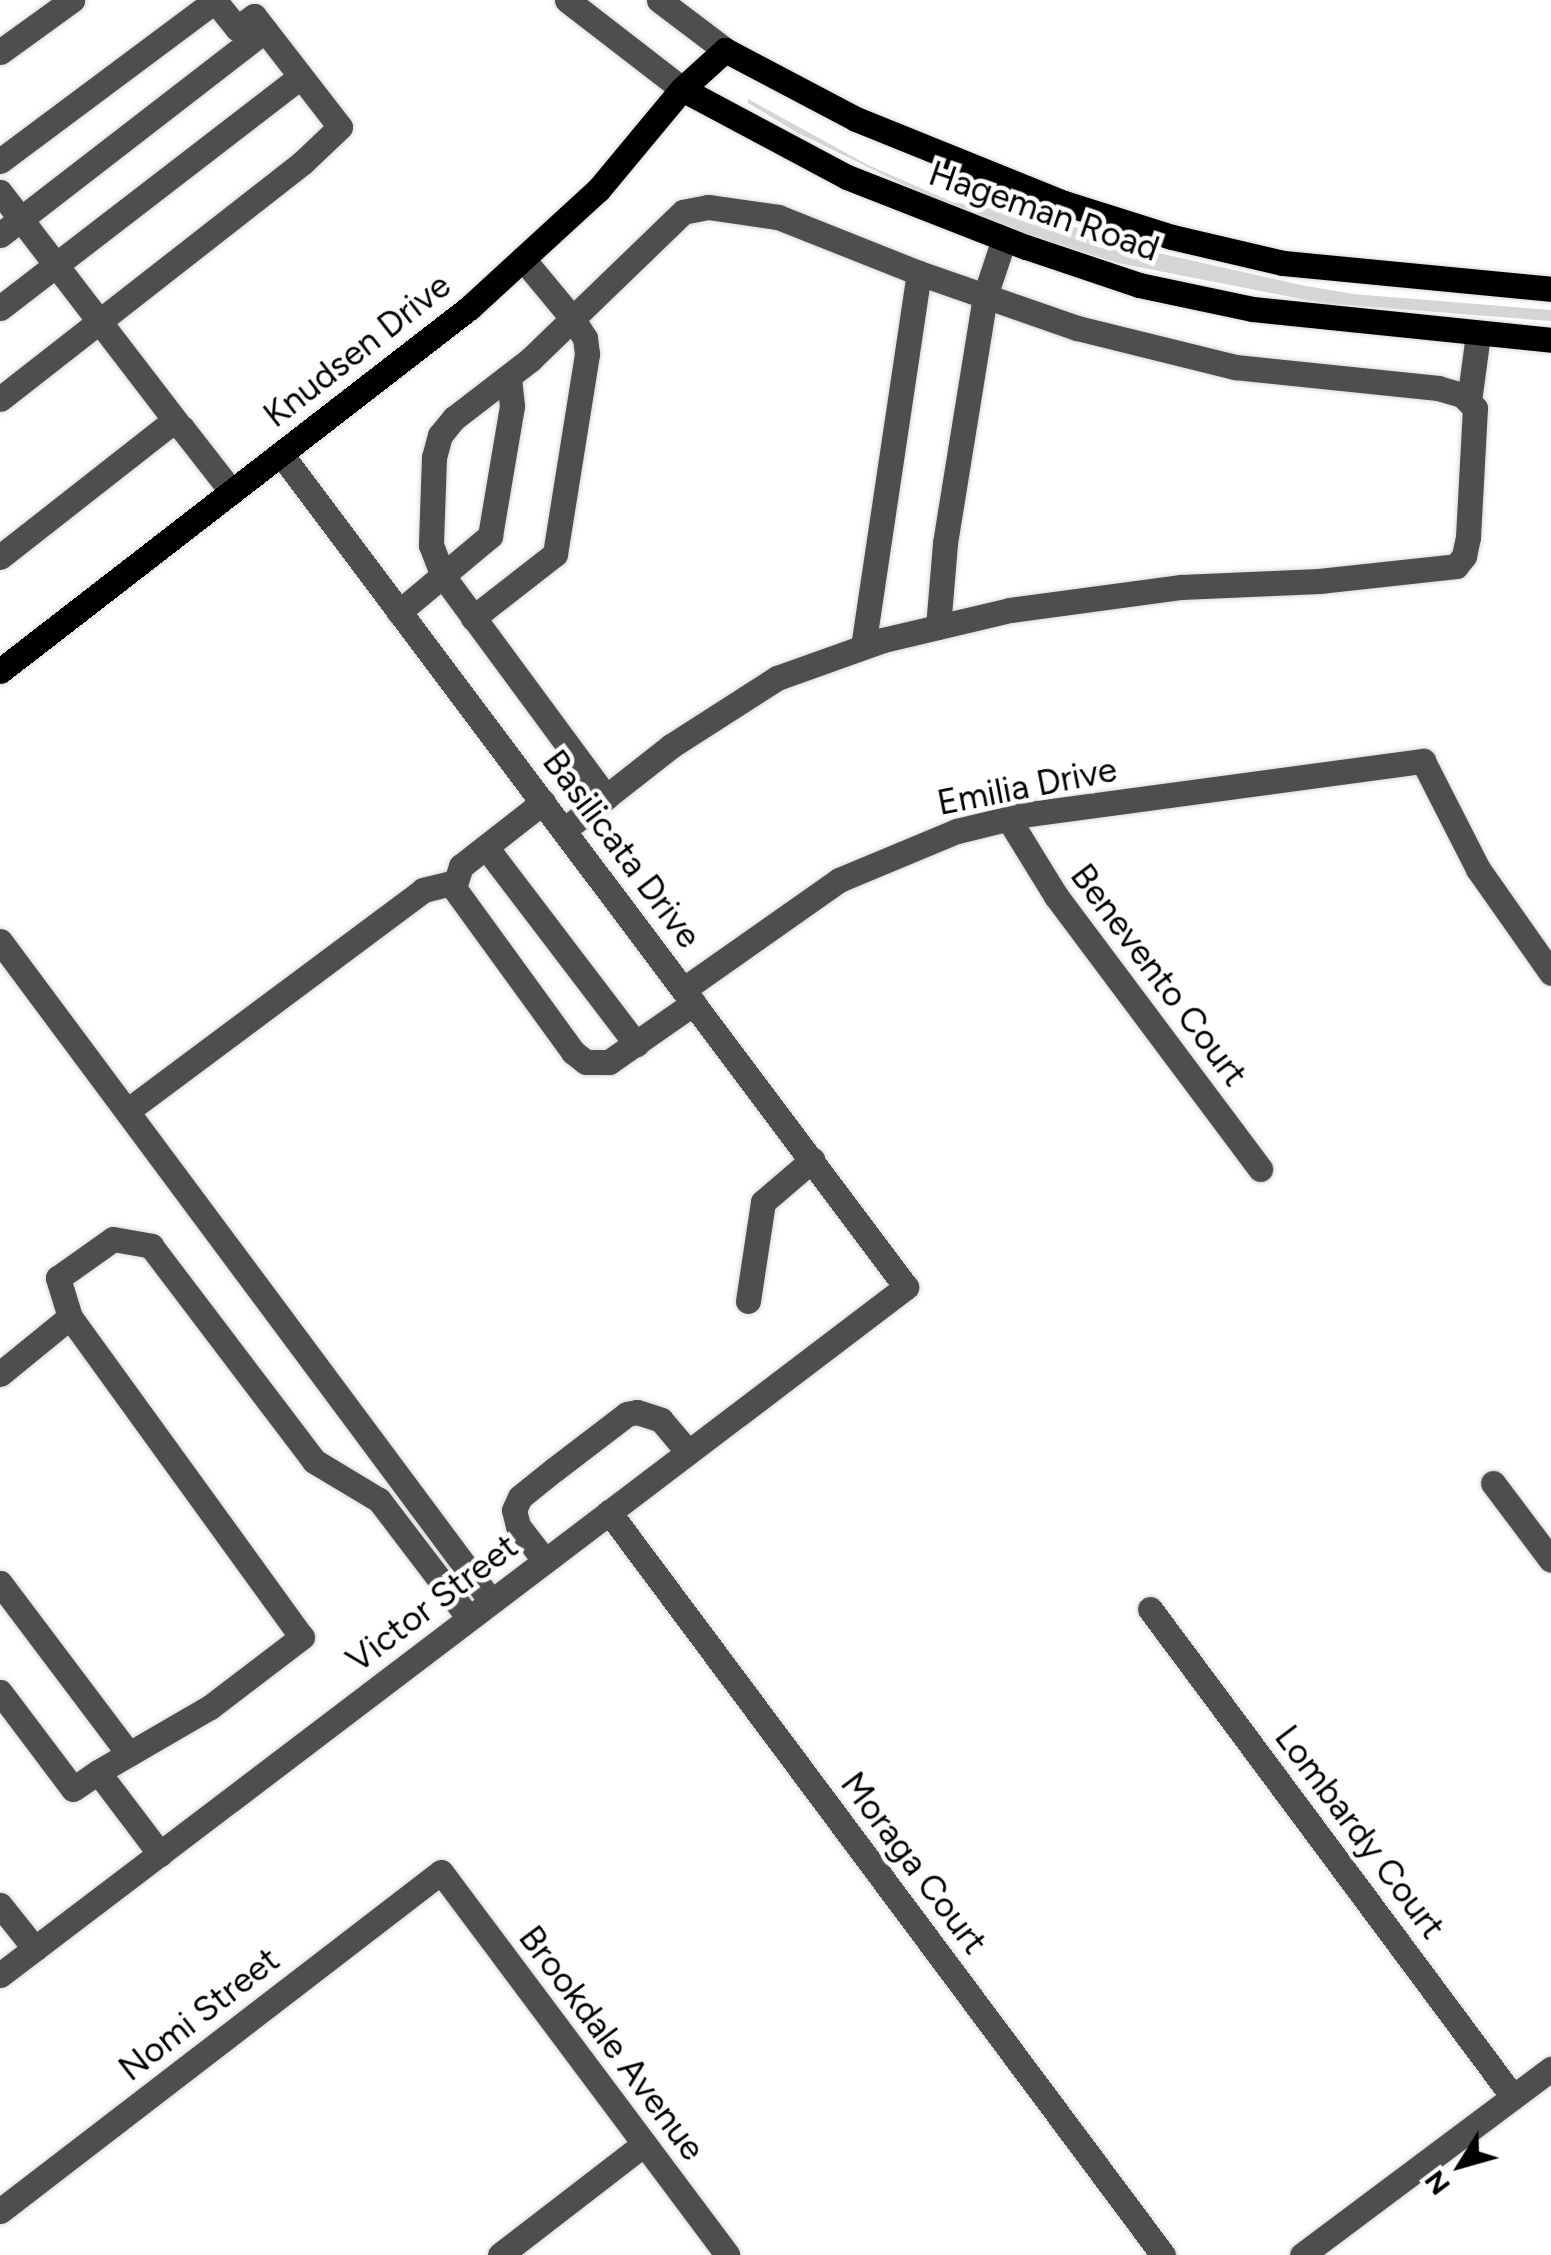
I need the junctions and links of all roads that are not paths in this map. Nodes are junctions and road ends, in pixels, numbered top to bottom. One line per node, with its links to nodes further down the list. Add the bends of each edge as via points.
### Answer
1 (72, 0): 6 (street)
2 (568, 0): 8 (street, Hageman Road)
3 (660, 0): 5 (street, Hageman Road)
4 (265, 30): 7 (street); 9 (street, via 254,16 237,28 215,2); 11 (street)
5 (725, 50): 8 (main road, Knudsen Drive); 16 (main road, Hageman Road, via 856,119 1064,203 1172,237 1283,263)
6 (0, 52)
7 (300, 76): 14 (street); 20 (street, via 340,128)
8 (682, 89): 12 (main road, Hageman Road, via 847,178); 13 (main road, Knudsen Drive, via 598,190)
9 (0, 161)
10 (0, 192): 11 (street)
11 (10, 227): 14 (street)
12 (1004, 239): 17 (street); 21 (main road, Hageman Road, via 1139,285 1253,309)
13 (522, 259): 19 (street); 27 (main road, Knudsen Drive)
14 (55, 265): 18 (street); 20 (street)
15 (918, 273): 17 (street); 19 (street, via 778,217 694,208 660,231); 34 (street)
16 (1551, 288)
17 (985, 296): 25 (street, via 1077,328 1234,367 1438,388); 33 (street, via 945,542)
18 (0, 308)
19 (572, 318): 23 (street); 32 (street, via 587,354 555,554)
20 (99, 322): 24 (street); 26 (street)
21 (1478, 334): 22 (main road, Hageman Road); 25 (street)
22 (1551, 340)
23 (509, 376): 30 (street, via 512,406 492,530); 30 (street, via 440,435 431,545)
24 (0, 399)
25 (1469, 402): 33 (street, via 1476,416 1468,538 1456,566 1181,588 1010,610)
26 (176, 423): 28 (street); 29 (street)
27 (281, 454): 28 (main road, Knudsen Drive); 31 (street, Basilicata Drive)
28 (232, 492): 35 (main road, Knudsen Drive)
29 (0, 557)
30 (443, 576): 31 (street); 32 (street)
31 (399, 612): 37 (street, Basilicata Drive)
32 (473, 618): 36 (street)
33 (938, 627): 34 (street)
34 (862, 647): 36 (street, via 777,678)
35 (0, 671)
36 (606, 797): 39 (street)
37 (543, 802): 39 (street, Basilicata Drive); 40 (street)
38 (1008, 818): 43 (street, Emilia Drive, via 1423,760 1478,868); 44 (street, Emilia Drive, via 896,852 839,880); 48 (street, Benevento Court, via 1056,896)
39 (564, 830): 44 (street, Basilicata Drive)
40 (486, 847): 41 (street); 45 (street)
41 (454, 882): 45 (street, Emilia Drive, via 456,895 572,1052 604,1064); 46 (street, via 423,890)
42 (0, 941): 46 (street)
43 (1551, 973)
44 (689, 996): 45 (street, Emilia Drive); 47 (street, Basilicata Drive)
45 (636, 1044)
46 (127, 1111): 59 (street)
47 (812, 1160): 49 (street, Basilicata Drive); 50 (street, via 762,1202)
48 (1260, 1169)
49 (906, 1286): 53 (street, Victor Street)
50 (748, 1300)
51 (70, 1318): 52 (street); 61 (street, via 58,1278 114,1239 151,1246 314,1461 379,1500); 63 (street, via 302,1637 210,1708)
52 (0, 1374)
53 (688, 1452): 55 (street, Victor Street); 57 (street, via 662,1420 627,1414 520,1497 514,1510 518,1526)
54 (1494, 1483): 56 (street)
55 (609, 1512): 57 (street, Victor Street); 76 (street, Moraga Court)
56 (1551, 1560)
57 (545, 1561): 59 (street, Victor Street)
58 (0, 1583): 63 (street)
59 (492, 1601): 61 (street, Victor Street)
60 (1150, 1609): 71 (street, Lombardy Court)
61 (469, 1618): 65 (street, Victor Street)
62 (0, 1692): 64 (street, via 74,1789)
63 (129, 1754): 64 (street)
64 (98, 1772): 65 (street)
65 (160, 1854): 68 (street, Victor Street)
66 (442, 1872): 72 (street, Brookdale Avenue); 73 (street, Nomi Street)
67 (0, 1905): 68 (street)
68 (35, 1948): 69 (street, Victor Street)
69 (0, 1975)
70 (1551, 2069): 71 (street)
71 (1513, 2097): 77 (street)
72 (644, 2144): 74 (street); 75 (street, Brookdale Avenue)
73 (0, 2211)
74 (500, 2255)
75 (727, 2255)
76 (1163, 2255)
77 (1302, 2255)

